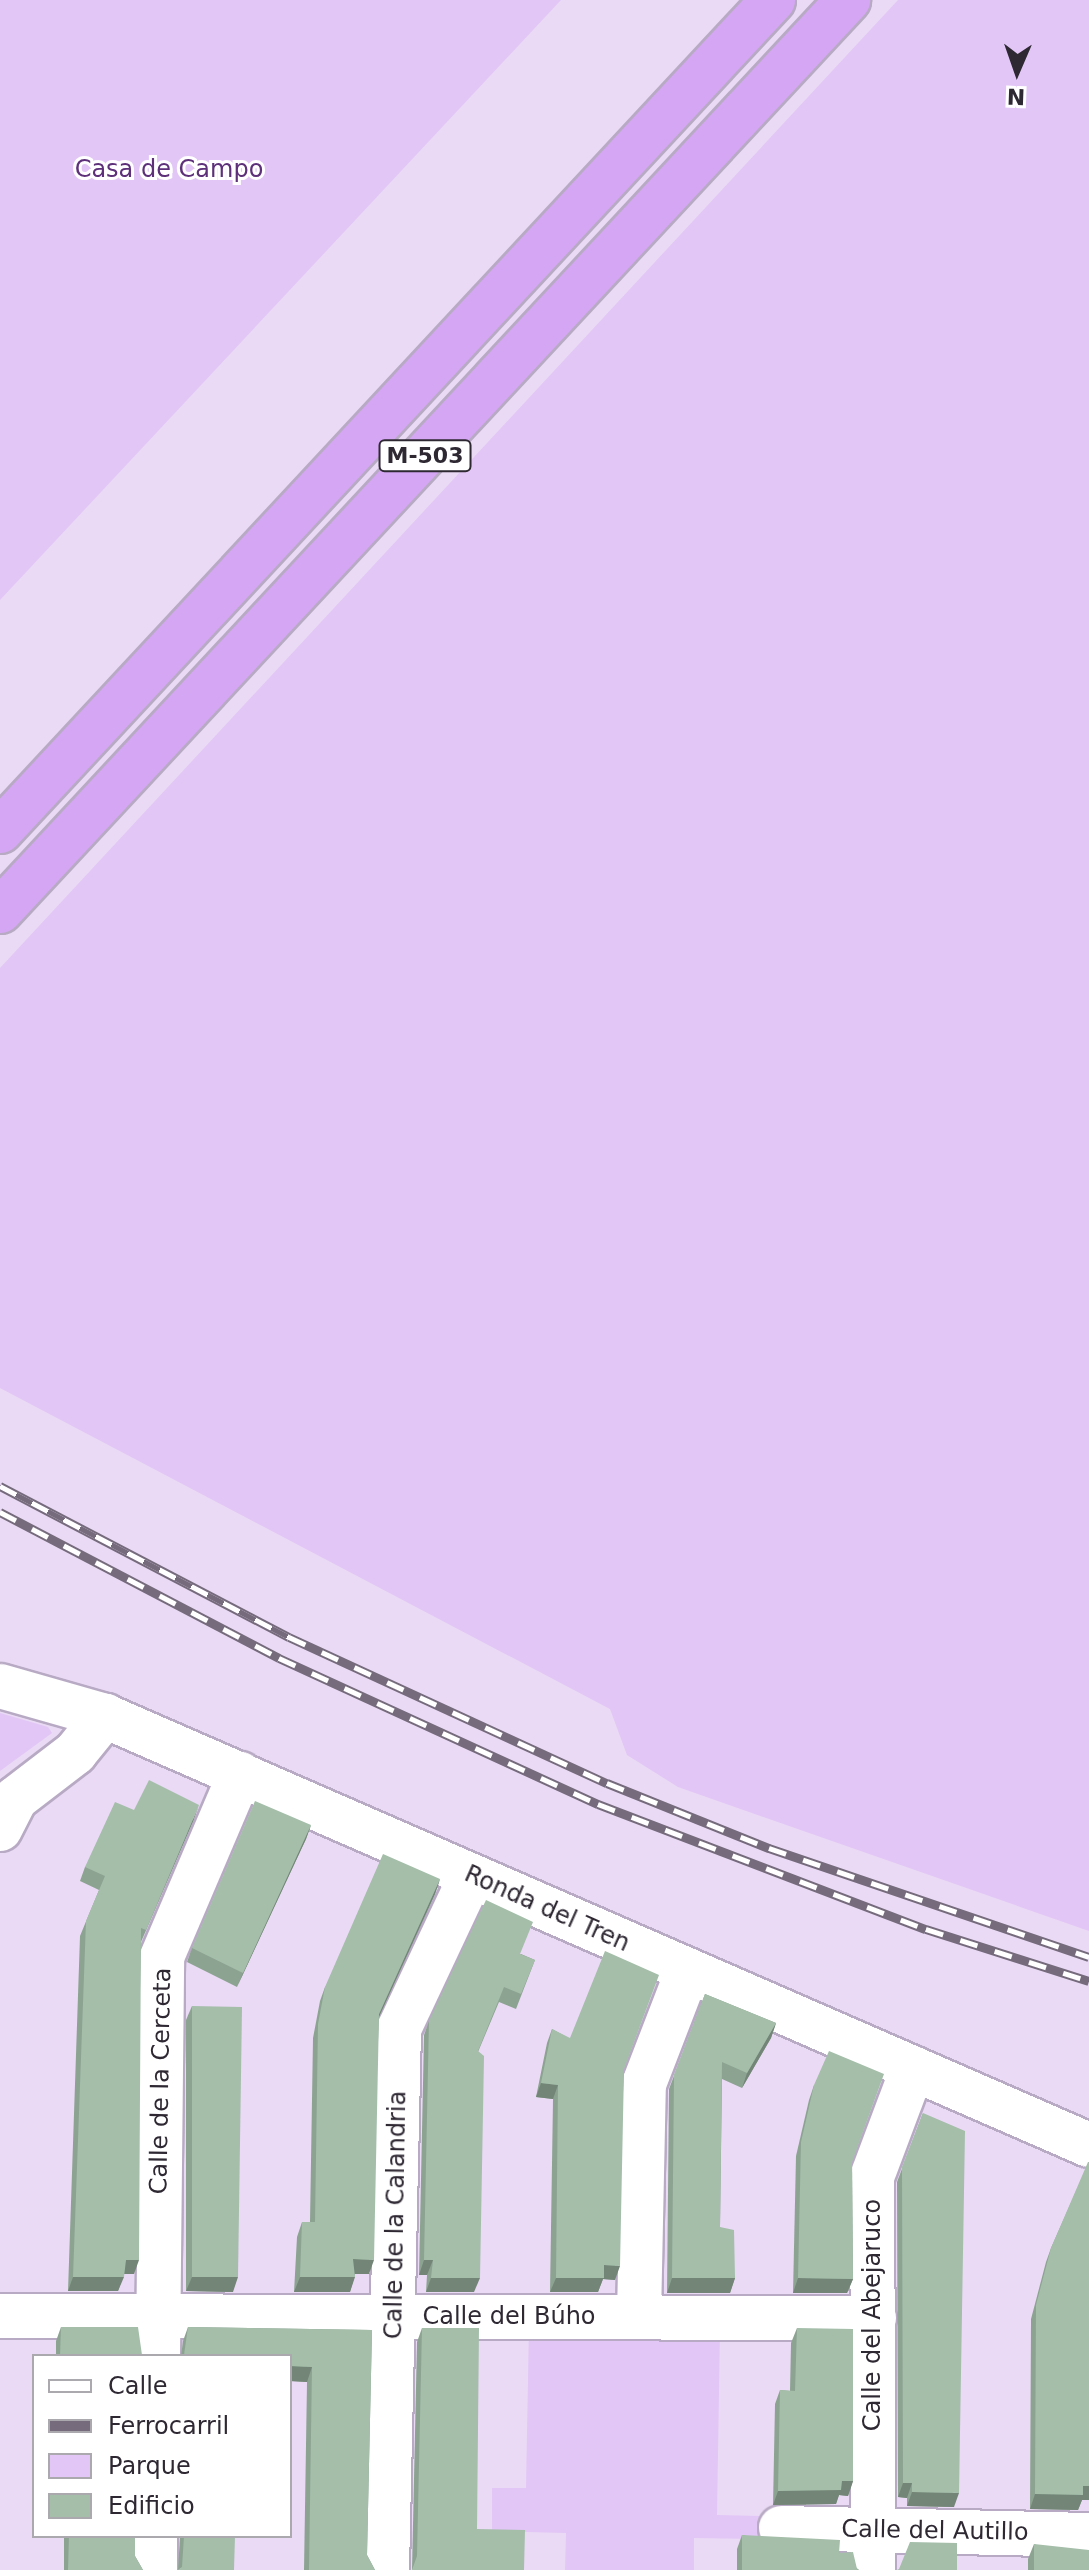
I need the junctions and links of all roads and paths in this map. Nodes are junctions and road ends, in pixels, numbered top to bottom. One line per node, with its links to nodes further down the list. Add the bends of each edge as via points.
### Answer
1 (773, 0): 3 (highway, M-503)
2 (848, 0): 4 (highway, M-503)
3 (0, 831)
4 (0, 911)
5 (0, 1686): 6 (street, Ronda del Tren)
6 (105, 1716): 7 (street, Ronda del Tren); 8 (street, via 75,1753 15,1799)
7 (240, 1774): 9 (street, Ronda del Tren); 17 (street, Calle de la Cerceta, via 162,1957)
8 (0, 1829)
9 (471, 1876): 10 (street, Ronda del Tren); 14 (street, Calle de la Calandria, via 399,2029)
10 (688, 1970): 11 (street, Ronda del Tren); 15 (street, via 644,2084)
11 (913, 2068): 12 (street, Ronda del Tren); 16 (street, Calle del Abejaruco, via 872,2177)
12 (1089, 2145)
13 (0, 2316): 17 (street, Calle del Búho)
14 (394, 2316): 15 (street, Calle del Búho); 17 (street, Calle del Búho); 23 (street, Calle de la Calandria)
15 (639, 2317): 16 (street, Calle del Búho)
16 (874, 2318): 21 (street, Calle del Abejaruco)
17 (158, 2336)
18 (781, 2528): 21 (street, Calle del Autillo)
19 (1089, 2535): 21 (street, Calle del Autillo)
20 (155, 2538): 22 (street)
21 (873, 2550)
22 (155, 2570)
23 (387, 2570)

